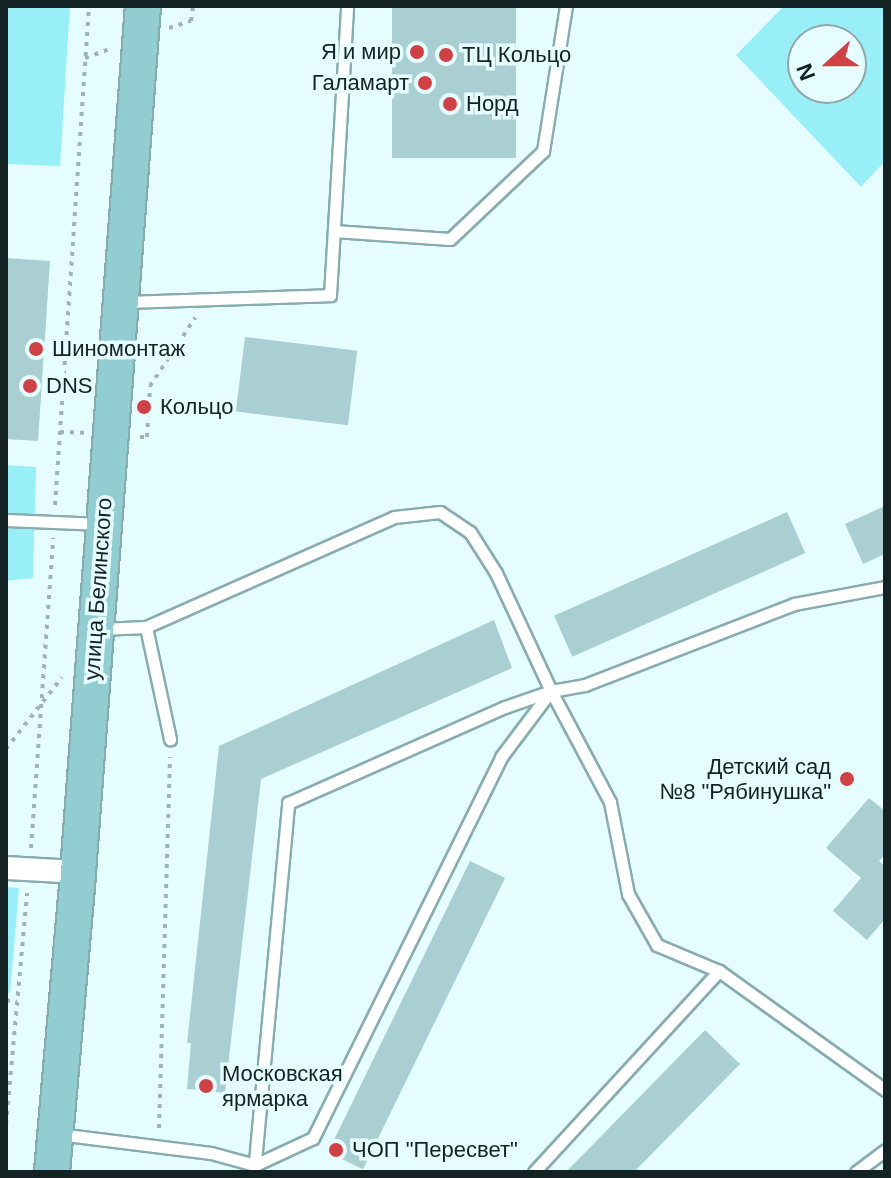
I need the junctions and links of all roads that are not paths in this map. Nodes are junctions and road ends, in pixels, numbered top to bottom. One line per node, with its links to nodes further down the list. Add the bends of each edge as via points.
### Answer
1 (143, 6): 5 (main road, улица Белинского)
2 (347, 6): 4 (lane)
3 (566, 6): 4 (lane, via 543,151 450,239)
4 (334, 231): 5 (lane, via 330,295)
5 (120, 303): 7 (main road, улица Белинского)
6 (6, 520): 7 (lane)
7 (102, 524): 10 (main road, улица Белинского)
8 (885, 587): 11 (lane, via 794,604 585,685)
9 (146, 627): 10 (lane); 11 (lane, via 394,517 440,512 470,532 496,573); 12 (lane)
10 (95, 629): 14 (main road, улица Белинского)
11 (551, 691): 15 (lane, via 610,802 628,894 657,945); 19 (lane, via 501,757 313,1138); 19 (lane, via 288,803)
12 (170, 739)
13 (6, 868): 14 (street)
14 (78, 872): 17 (main road, улица Белинского)
15 (719, 971): 16 (lane); 21 (lane)
16 (885, 1090)
17 (55, 1134): 19 (lane, via 211,1153); 20 (main road, улица Белинского)
18 (885, 1150): 22 (lane)
19 (255, 1168)
20 (52, 1172)
21 (534, 1172)
22 (856, 1172)

